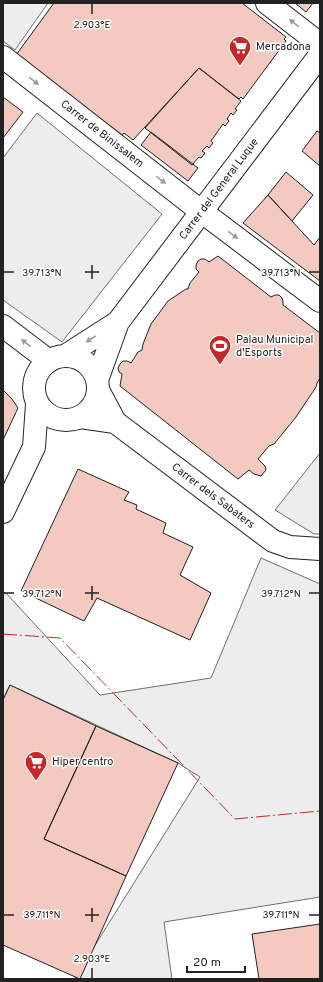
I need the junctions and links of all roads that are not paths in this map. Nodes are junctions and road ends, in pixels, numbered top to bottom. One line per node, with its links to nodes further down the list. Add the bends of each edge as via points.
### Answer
1 (267, 3): 2 (street, one-way to 1)
2 (320, 44)
3 (320, 55): 5 (street, Carrer del General Luque)
4 (3, 57): 5 (street, Carrer de Binissalem, one-way to 5)
5 (202, 211): 6 (street, Carrer de Binissalem, one-way to 6); 7 (street, Carrer del General Luque)
6 (320, 301)
7 (118, 322): 10 (street, Carrer del General Luque, one-way to 10); 11 (street, Carrer del General Luque)
8 (3, 326): 10 (street, one-way to 8)
9 (3, 344): 10 (street)
10 (51, 363): 11 (street, via 82,360 94,372); 12 (street, via 33,386)
11 (97, 385): 13 (street, via 93,406); 14 (street, Carrer dels Sabaters)
12 (37, 404): 13 (street, via 53,418 63,421); 15 (street)
13 (77, 418): 14 (street, Carrer dels Sabaters); 15 (street)
14 (115, 422): 17 (street, Carrer dels Sabaters, via 273,541 290,547)
15 (34, 447): 16 (street)
16 (3, 512)
17 (320, 550)

